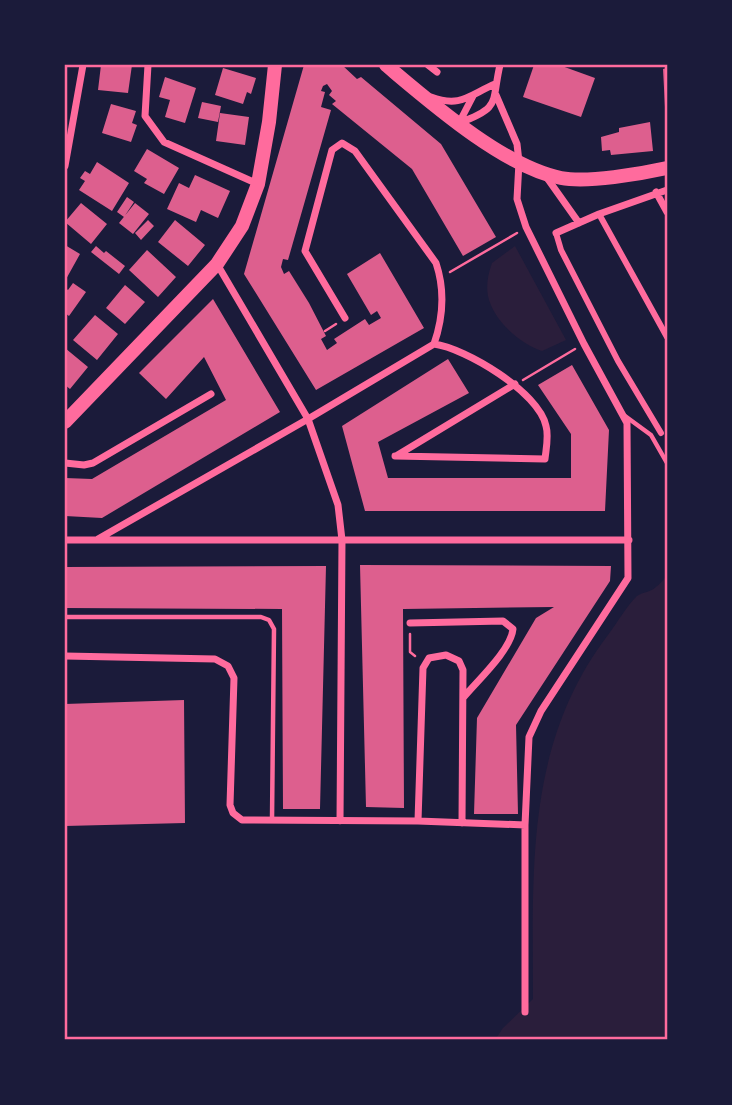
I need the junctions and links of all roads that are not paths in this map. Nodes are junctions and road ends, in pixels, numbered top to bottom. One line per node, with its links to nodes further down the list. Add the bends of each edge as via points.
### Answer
1 (83, 65): 14 (street)
2 (148, 65): 17 (street, via 145,116 164,142)
3 (275, 65): 17 (main road)
4 (386, 65): 9 (main road)
5 (428, 65): 7 (street)
6 (500, 65): 8 (street)
7 (437, 72)
8 (495, 85): 10 (street); 11 (street)
9 (419, 93): 11 (street, via 452,103); 12 (main road)
10 (496, 95): 12 (street, via 484,112); 13 (street)
11 (474, 96): 12 (street)
12 (459, 124): 13 (main road)
13 (519, 162): 16 (main road); 30 (street, via 516,191 526,228)
14 (65, 166)
15 (667, 168): 16 (main road, via 602,177 563,178)
16 (544, 173): 22 (street)
17 (258, 184): 24 (main road, via 242,226)
18 (667, 190): 19 (street)
19 (656, 192): 20 (street); 21 (street)
20 (667, 212)
21 (599, 214): 22 (street); 26 (street)
22 (579, 223): 23 (street)
23 (556, 233): 33 (street, via 612,349)
24 (217, 264): 31 (street); 32 (main road)
25 (345, 318): 27 (street, via 305,251 332,150 338,144 355,151 432,256 441,278 441,321)
26 (667, 337)
27 (433, 344): 28 (street, via 453,347); 31 (street)
28 (515, 384): 28 (street, via 431,435 396,456 545,459 544,419)
29 (211, 394): 34 (street, via 93,463)
30 (625, 416): 35 (lane, via 651,435); 39 (street)
31 (308, 419): 37 (street); 38 (street, via 338,505)
32 (66, 420)
33 (661, 433)
34 (65, 463)
35 (667, 463)
36 (65, 540): 37 (street)
37 (97, 540): 38 (street)
38 (342, 540): 39 (street); 45 (street)
39 (629, 540): 48 (street, via 626,584 531,728)
40 (65, 617): 44 (lane, via 270,620 274,629)
41 (410, 623): 43 (street, via 503,621 513,629 498,657)
42 (65, 656): 44 (street, via 215,659 228,666 234,678 230,805 233,813 247,821)
43 (462, 698): 46 (street, via 459,662 446,655 429,658 422,672); 47 (street)
44 (272, 821): 45 (street)
45 (340, 821): 46 (street)
46 (418, 821): 47 (street)
47 (461, 822): 48 (street)
48 (525, 825): 49 (street)
49 (525, 1012)

